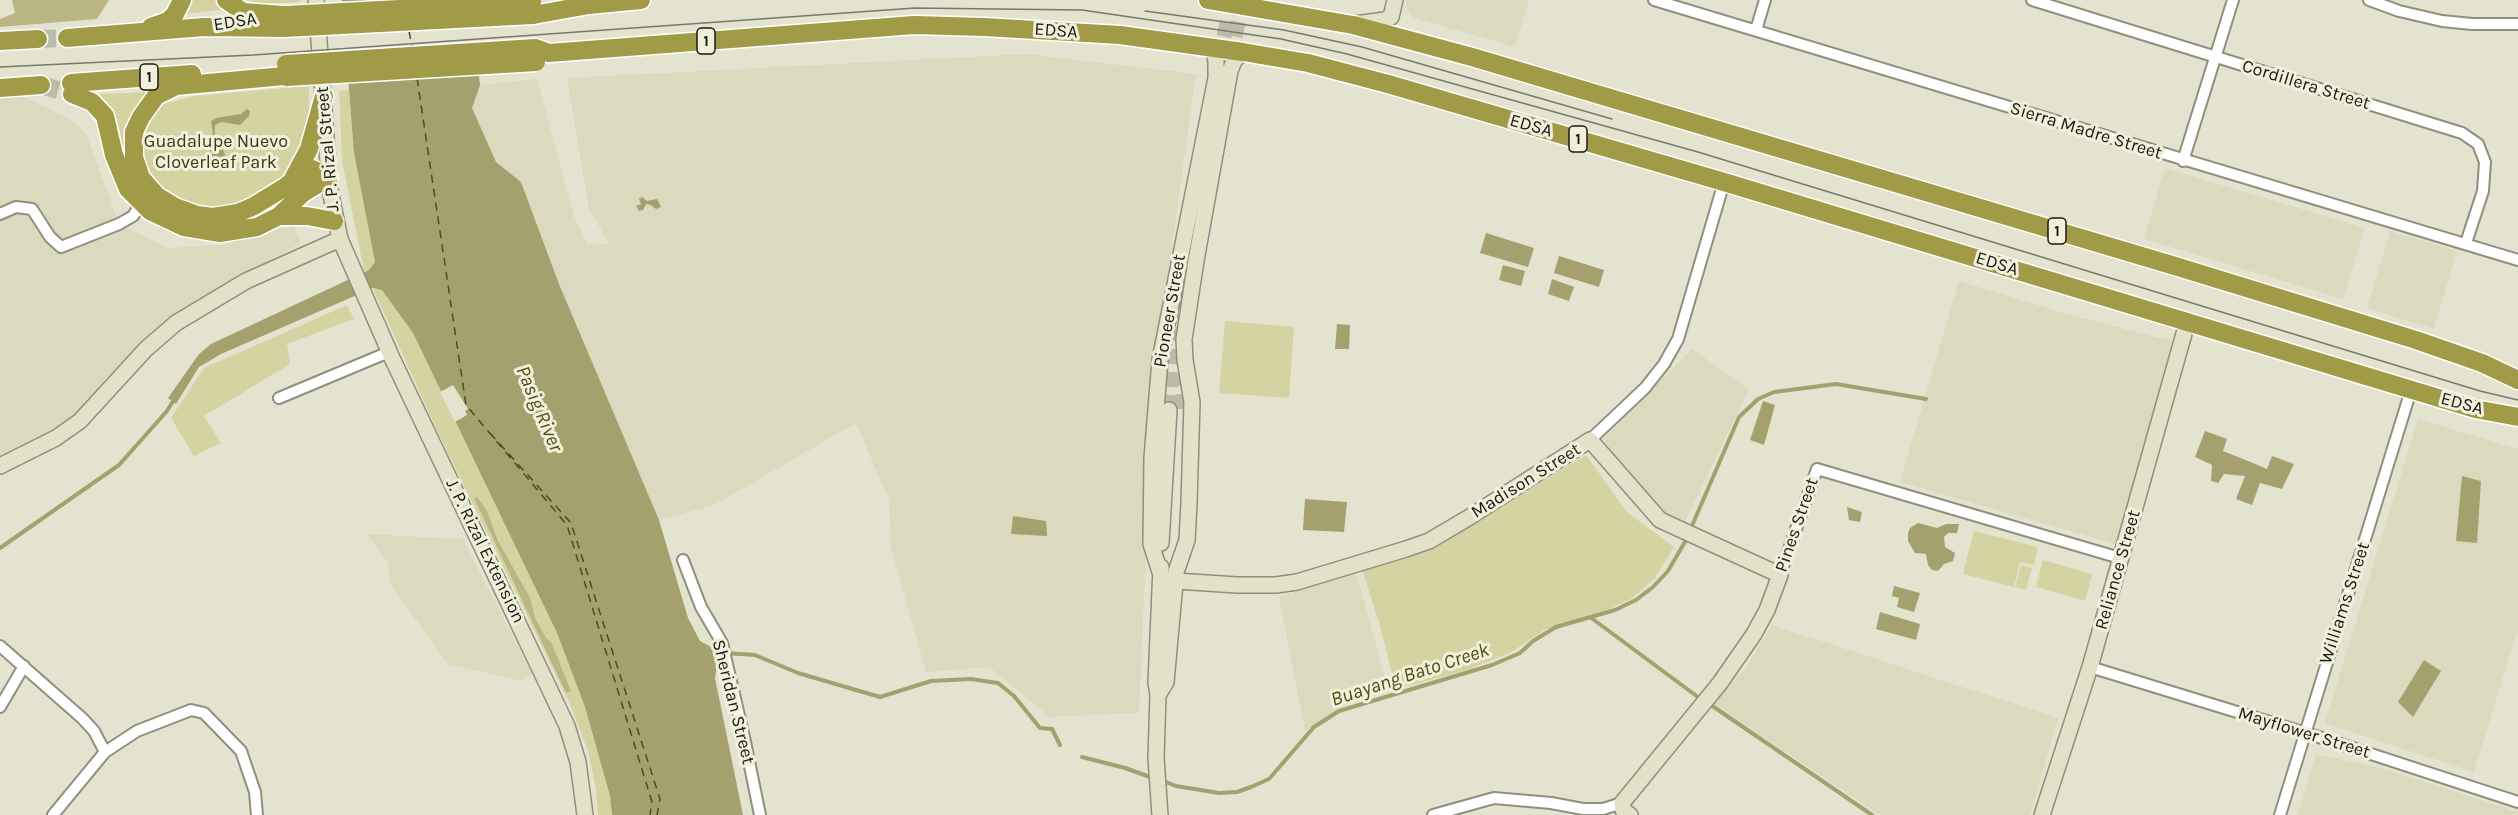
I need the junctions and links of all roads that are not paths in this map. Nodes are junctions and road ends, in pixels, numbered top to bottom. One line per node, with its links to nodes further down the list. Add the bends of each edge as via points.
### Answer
1 (182, 0): 18 (highway, via 168,21)
2 (226, 0): 14 (highway, via 243,12)
3 (316, 0): 28 (main road, J. P. Rizal Street)
4 (641, 0): 12 (highway, EDSA)
5 (1208, 0): 13 (highway, 1)
6 (1395, 0): 16 (main road, via 1390,17 1385,20)
7 (1654, 0): 17 (street, Sierra Madre Street)
8 (1765, 0): 17 (street)
9 (2032, 0): 24 (street, Cordillera Street)
10 (2233, 0): 24 (street)
11 (2369, 0): 15 (street, via 2442,21)
12 (614, 2): 14 (highway, EDSA, bridge)
13 (1252, 3): 16 (highway, 1)
14 (284, 19): 18 (highway, EDSA)
15 (2518, 24)
16 (1353, 25): 46 (highway, 1, via 1631,103 2175,266)
17 (1756, 30): 30 (street, Sierra Madre Street)
18 (130, 32): 19 (highway, EDSA)
19 (67, 38)
20 (38, 39): 21 (highway)
21 (0, 41)
22 (1213, 48): 23 (highway, EDSA / 1); 25 (highway, EDSA / 1, bridge, via 1120,35 914,25); 29 (main road, Pioneer Street, via 1217,68)
23 (1243, 52): 29 (main road, Pioneer Street, via 1231,66); 33 (highway, EDSA / 1, via 1308,63 1388,84)
24 (2215, 57): 30 (street); 39 (street, Cordillera Street, via 2462,133 2478,144 2486,162 2482,191)
25 (286, 72): 32 (highway, via 176,86 156,96 145,110 134,132 133,148 137,168 149,189 175,207 197,215 238,213 267,199); 34 (highway, EDSA / 1, via 226,71 72,88 103,112 120,175)
26 (41, 85): 27 (highway)
27 (0, 88)
28 (324, 96): 31 (main road, J. P. Rizal Street); 32 (highway, via 309,149)
29 (1215, 120): 43 (main road, Pioneer Street); 44 (main road, Pioneer Street)
30 (2183, 161): 39 (street, Sierra Madre Street)
31 (329, 177): 32 (highway, via 312,169); 36 (highway, via 303,193); 37 (main road, J. P. Rizal Street)
32 (293, 179)
33 (1724, 182): 42 (highway, EDSA / 1); 55 (street, Madison Street, via 1678,339 1645,388)
34 (141, 203): 35 (street, via 133,216 119,225 61,247 32,209 16,207); 36 (highway, via 172,223 208,232 245,230)
35 (0, 214)
36 (279, 216): 37 (highway)
37 (334, 221): 38 (main road, J. P. Rizal Street)
38 (340, 239): 41 (main road, J. P. Rizal Street); 56 (main road, via 246,280 176,323 146,349 80,421 56,438)
39 (2466, 243): 40 (street, Sierra Madre Street)
40 (2518, 260)
41 (364, 293): 45 (main road, J. P. Rizal Extension)
42 (2187, 323): 49 (highway, EDSA / 1); 57 (main road, Reliance Street)
43 (1164, 335): 44 (main road); 60 (main road, Pioneer Street, via 1152,458 1151,544)
44 (1184, 339): 60 (main road, Pioneer Street, via 1192,402 1190,492 1187,540)
45 (389, 352): 50 (street); 72 (main road, J. P. Rizal Extension, via 567,726 578,762)
46 (2482, 363): 47 (highway, 1); 48 (highway, 1)
47 (2518, 371)
48 (2518, 380)
49 (2411, 390): 51 (highway, EDSA / 1); 65 (street, Williams Street)
50 (279, 398)
51 (2475, 409): 53 (highway, EDSA / 1); 54 (highway, 1)
52 (1176, 410): 60 (main road, Pioneer Street)
53 (2518, 417)
54 (2518, 428)
55 (1590, 440): 59 (main road, via 1659,520); 60 (main road, Madison Street, via 1468,518 1429,541 1406,549 1276,585 1236,585)
56 (0, 466)
57 (2120, 558): 59 (street, Pines Street, via 1817,469); 63 (main road, Reliance Street)
58 (683, 560): 73 (street, Sheridan Street, via 701,607 722,644)
59 (1780, 575): 69 (main road, Pines Street, via 1767,610 1747,644)
60 (1171, 576): 74 (main road, Pioneer Street, via 1156,683)
61 (0, 646): 62 (street)
62 (24, 666): 64 (street); 66 (street, via 82,718)
63 (2090, 667): 65 (street, Mayflower Street); 78 (main road, Reliance Street)
64 (0, 707)
65 (2304, 733): 68 (street, Mayflower Street); 79 (street, Williams Street)
66 (105, 752): 70 (street); 71 (street, via 137,731 166,719 191,710 204,713 240,752 255,792)
67 (1486, 801): 69 (street, via 1494,798 1583,809); 75 (street); 76 (street)
68 (2518, 802)
69 (1625, 809): 77 (street)
70 (53, 815)
71 (257, 815)
72 (585, 815)
73 (760, 815)
74 (1160, 815)
75 (1433, 815)
76 (1580, 815)
77 (1602, 815)
78 (2042, 815)
79 (2280, 815)

